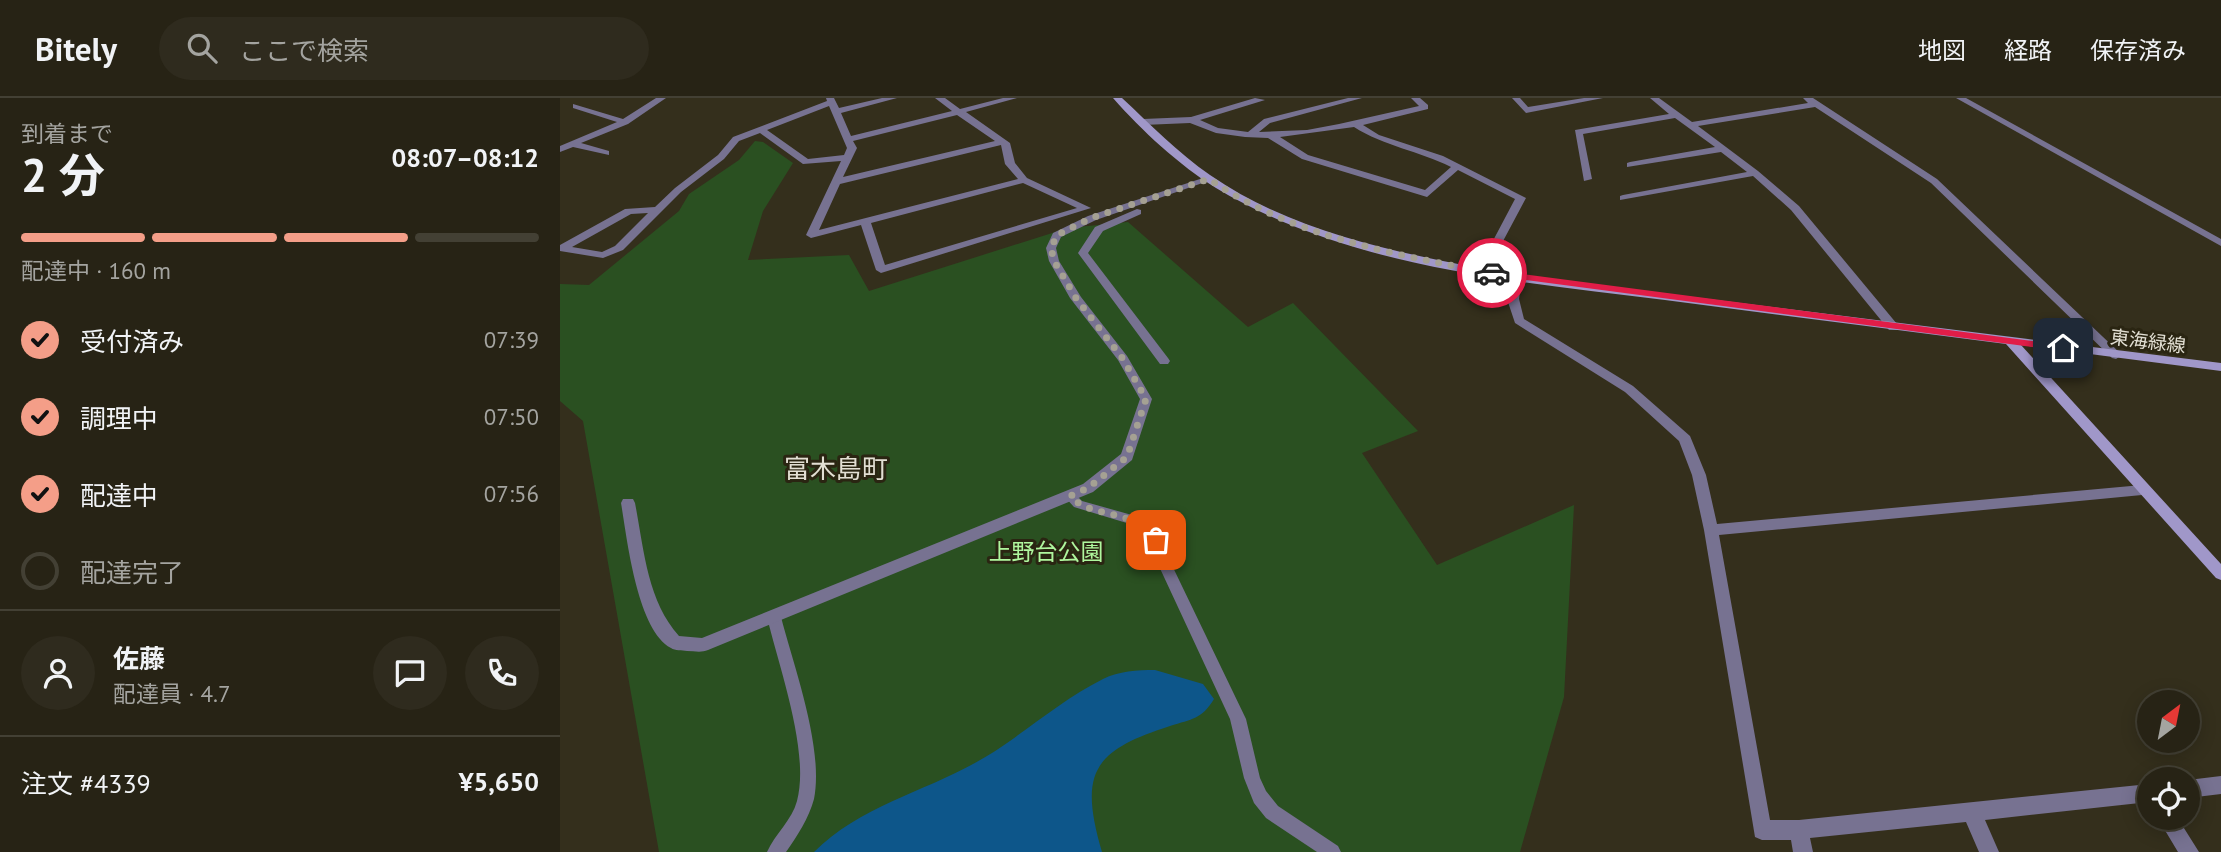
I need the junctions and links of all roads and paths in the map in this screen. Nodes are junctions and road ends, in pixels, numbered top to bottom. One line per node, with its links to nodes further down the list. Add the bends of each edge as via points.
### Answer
1 (662, 98): 19 (street)
2 (893, 98): 14 (street)
3 (939, 98): 16 (street)
4 (1013, 98): 16 (street)
5 (1117, 98): 20 (main road, 東海緑線)
6 (1259, 98): 18 (street)
7 (1358, 98): 24 (street, via 1266,121)
8 (1415, 98): 21 (street, via 1425,107)
9 (1516, 98): 10 (street, via 1527,110)
10 (1599, 98)
11 (1654, 98): 17 (street)
12 (1961, 98): 43 (street)
13 (1812, 101): 22 (street); 48 (street, via 1934,181)
14 (833, 104): 23 (street); 26 (street)
15 (576, 106): 19 (street)
16 (961, 111): 26 (street); 27 (street)
17 (1676, 115): 22 (street); 36 (street, via 1577,132)
18 (1191, 120): 20 (street); 24 (street, via 1227,132)
19 (625, 122): 28 (street)
20 (1143, 122): 39 (main road, 東海緑線)
21 (1356, 124): 25 (street); 34 (street, via 1376,138)
22 (1689, 125): 30 (street)
23 (761, 129): 32 (street, via 806,162); 41 (street, via 736,139)
24 (1251, 134): 25 (street)
25 (1270, 135): 34 (street, via 1306,157 1427,194)
26 (850, 139): 32 (street)
27 (1003, 142): 37 (street, via 1010,163); 38 (street)
28 (573, 144): 29 (street); 31 (street)
29 (560, 149)
30 (1722, 149): 33 (street); 35 (street)
31 (606, 153)
32 (848, 157): 38 (street)
33 (1630, 165)
34 (1457, 166): 44 (street, via 1521,198)
35 (1755, 173): 40 (street); 46 (street, via 1813,227)
36 (1587, 179)
37 (1024, 180): 42 (street); 42 (street, via 1086,208 881,270)
38 (836, 182): 42 (street, via 811,234)
39 (1213, 182): 44 (main road, 東海緑線, via 1276,217 1328,236 1416,260); 49 (street, via 1099,229 1083,253); 52 (street, via 1091,218 1057,235 1051,248 1076,298 1123,359 1146,399 1127,457 1088,488)
40 (1623, 198)
41 (660, 210): 41 (street, via 619,248 603,255 562,248 629,211)
42 (865, 220)
43 (2221, 243)
44 (1482, 271): 45 (main road, 東海緑線)
45 (1516, 278): 46 (main road, 東海緑線); 54 (street, via 1513,299 1519,321 1629,389 1685,439 1699,475)
46 (1893, 327): 47 (main road, 東海緑線)
47 (2010, 341): 48 (main road, 東海緑線); 51 (main road)
48 (2116, 355): 50 (main road, 東海緑線)
49 (1164, 361)
50 (2221, 367)
51 (2142, 490): 54 (street); 55 (main road)
52 (1070, 496): 56 (street); 64 (lane, via 1078,504 1134,520 1149,531 1238,719 1260,797 1272,812)
53 (628, 503): 56 (street, via 650,604 661,628 676,643 702,645)
54 (1711, 530): 61 (street, via 1762,830)
55 (2221, 574)
56 (774, 617): 63 (lane, via 804,741 807,773 806,799)
57 (2221, 785): 58 (street)
58 (2200, 788)
59 (2137, 794): 60 (street)
60 (1972, 812): 61 (street); 66 (street)
61 (1799, 830): 65 (street)
62 (2175, 830): 67 (street)
63 (776, 852)
64 (1332, 852)
65 (1803, 852)
66 (1989, 852)
67 (2189, 852)

